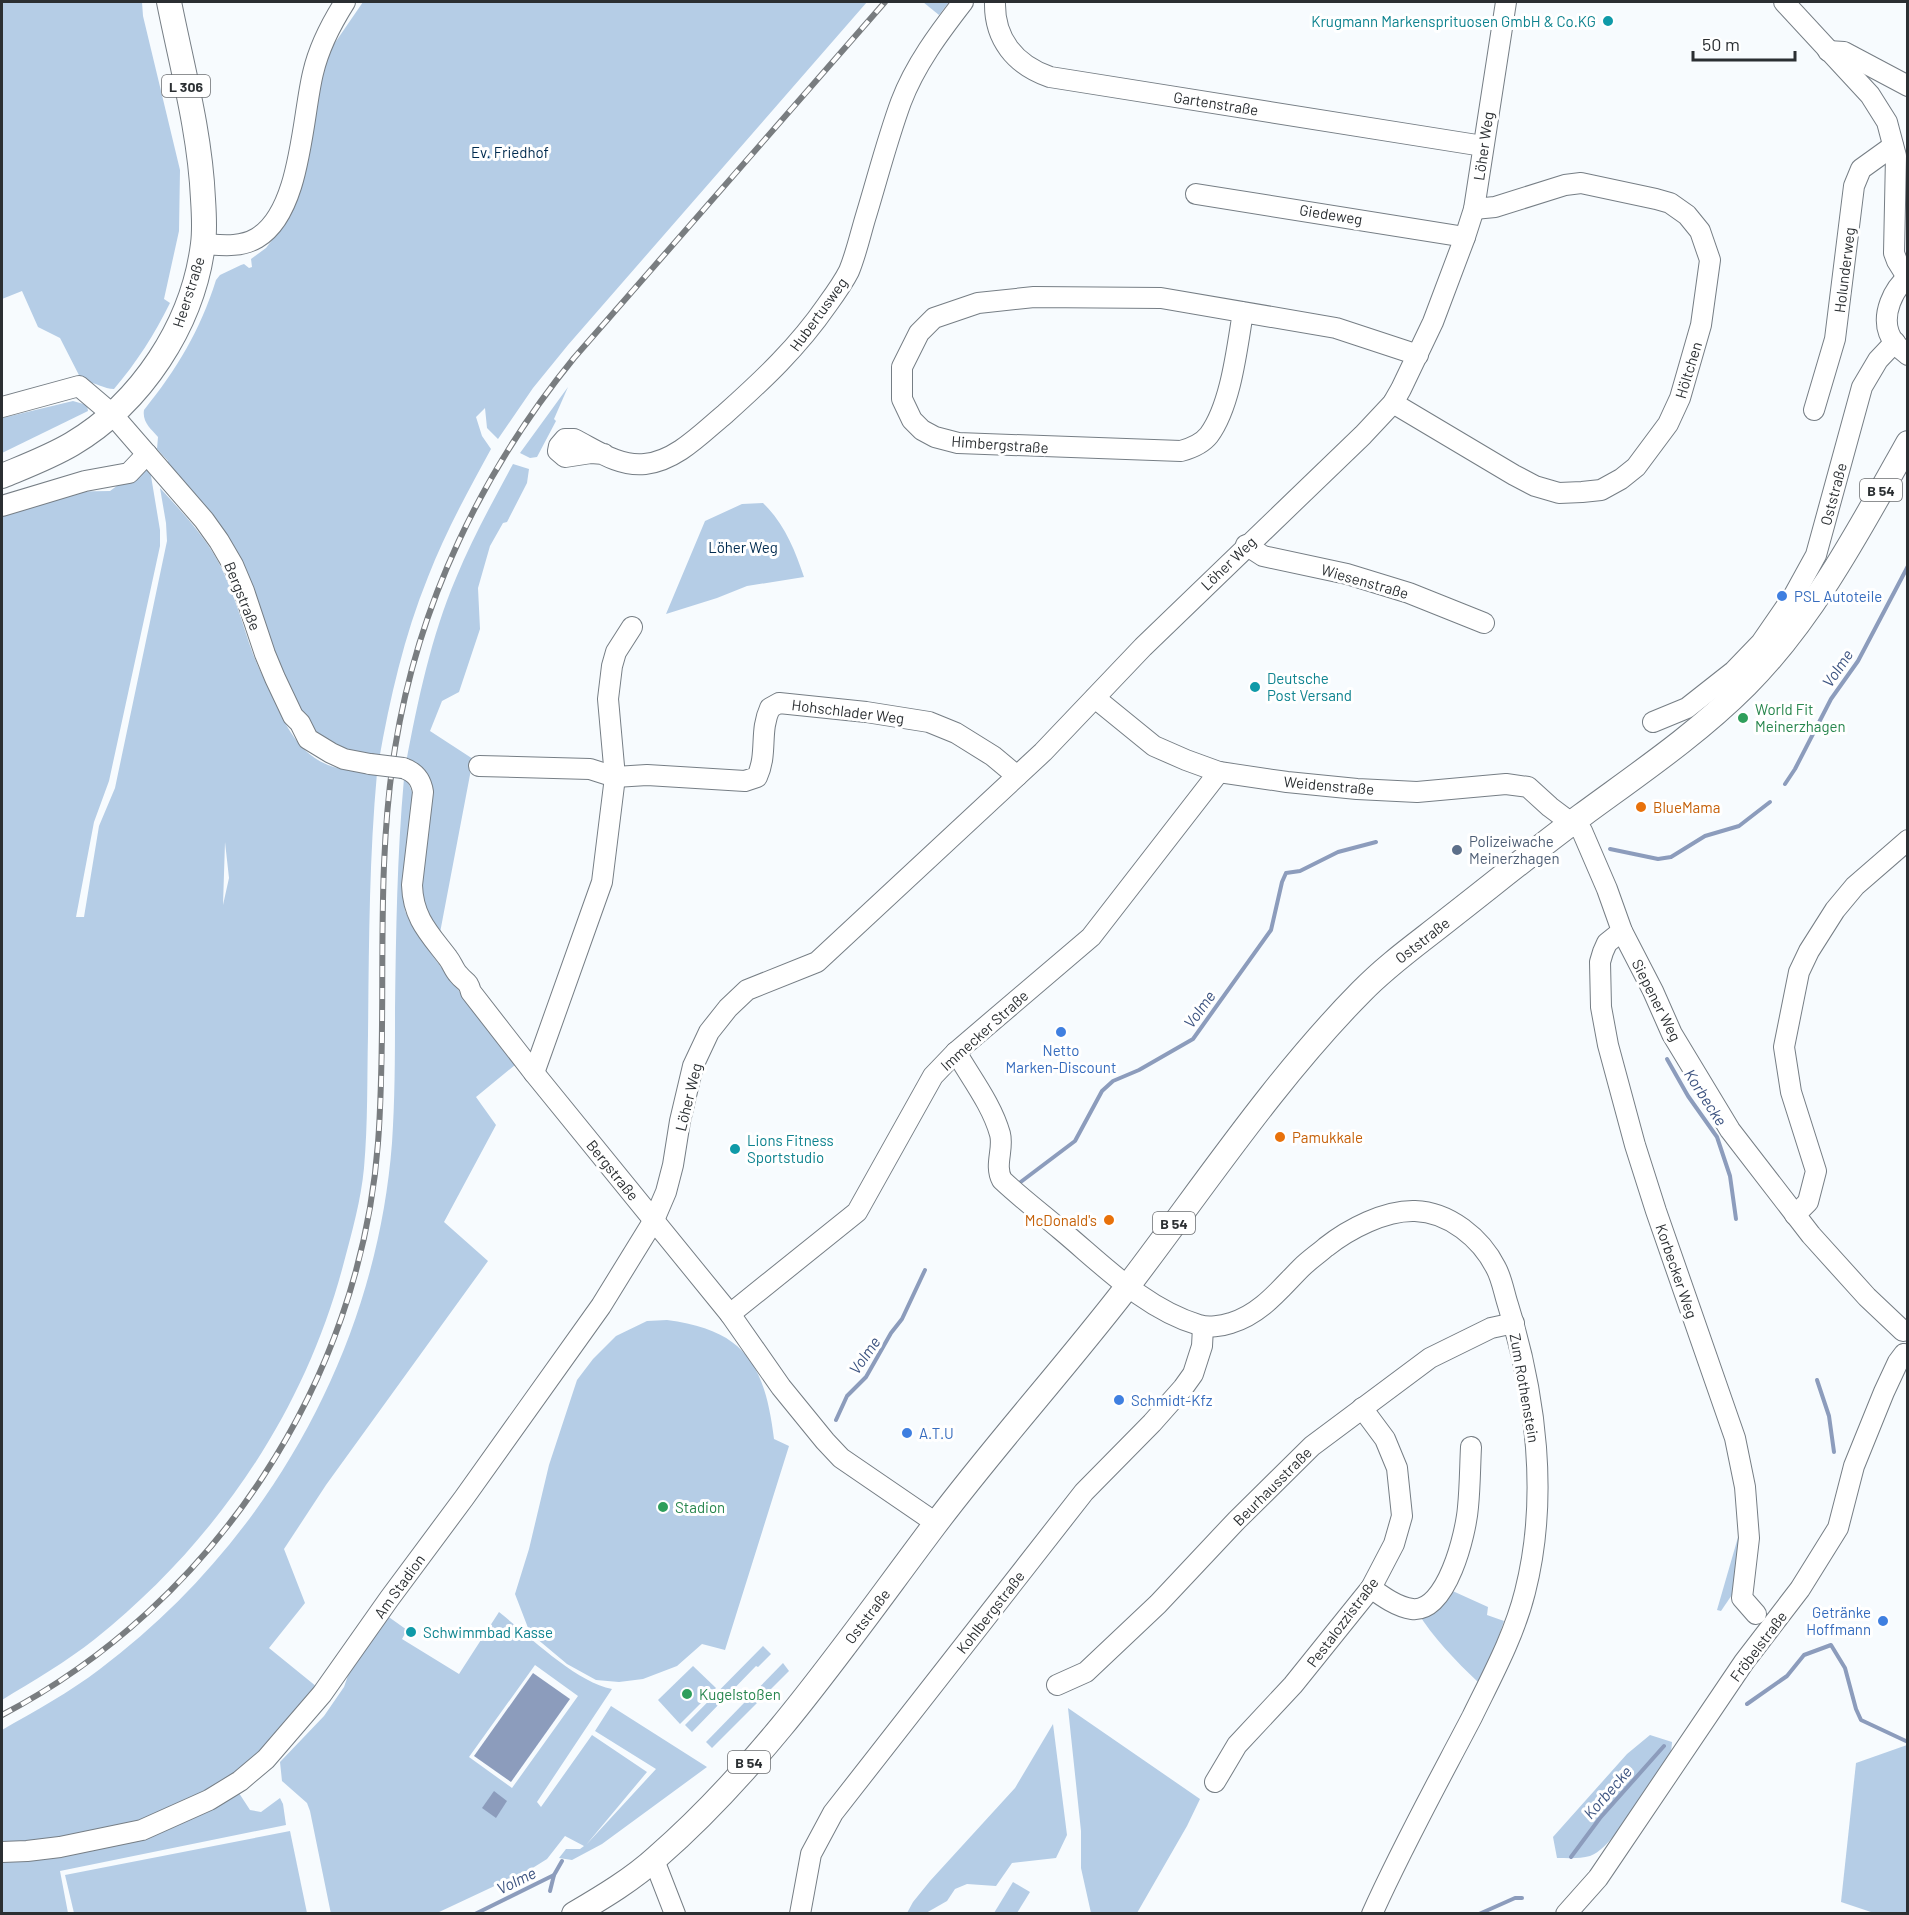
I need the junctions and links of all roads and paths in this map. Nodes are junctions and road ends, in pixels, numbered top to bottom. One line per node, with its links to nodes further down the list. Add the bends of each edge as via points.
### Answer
1 (169, 2): 14 (main road, L 306, via 202,170)
2 (345, 2): 14 (street, Heerstraße, via 321,46 294,179 275,222 245,244)
3 (963, 2): 25 (street, Hubertusweg, via 939,32 902,99 849,272 791,352 701,434 668,457 630,464)
4 (995, 2): 9 (street, Gartenstraße, via 994,15 1005,43 1026,66 1050,77)
5 (1506, 2): 9 (street, Löher Weg)
6 (1784, 2): 7 (street, Oststraße)
7 (1828, 51): 8 (street, via 1844,52); 10 (street, Oststraße, via 1870,95 1887,122)
8 (1908, 86)
9 (1483, 146): 12 (street, Löher Weg)
10 (1893, 146): 15 (street, Oststraße, via 1894,253); 21 (street, Holunderweg, via 1861,169 1854,186 1835,339)
11 (1196, 194): 13 (street, Giedeweg)
12 (1474, 209): 13 (street, Löher Weg); 19 (street, Höltchen, via 1495,207 1581,183 1670,203 1687,215 1701,231 1710,260 1701,325 1680,398 1668,424 1636,467 1621,479 1601,490 1559,493 1514,475)
13 (1465, 237): 18 (street, Löher Weg)
14 (203, 244): 22 (main road, Heerstraße / L 306, via 186,306 171,340 134,393)
15 (1907, 277): 17 (street, Oststraße, via 1896,289 1888,310 1889,334)
16 (1243, 312): 16 (street, Himbergstraße, via 1161,298 1111,296 1034,297 978,303 934,318 919,333 902,367 902,399 922,430 957,443 1181,451 1197,446 1209,436 1220,415); 18 (street, Himbergstraße, via 1336,328)
17 (1901, 349): 31 (street, Oststraße, via 1878,360 1862,387 1816,555)
18 (1418, 355): 19 (street, Löher Weg)
19 (1393, 403): 28 (street, Löher Weg)
20 (2, 407): 22 (street, via 79,386)
21 (1814, 410)
22 (112, 414): 24 (street, Bergstraße); 26 (main road, Heerstraße / L 306, via 72,443)
23 (1908, 443): 31 (main road, Oststraße / B 54, via 1834,568)
24 (147, 454): 27 (street, via 129,473 85,481); 42 (street, Bergstraße, bridge, via 204,520 233,565 265,654 293,716 308,739 344,759 403,768 416,775 423,792 412,885 417,915)
25 (604, 454)
26 (2, 476)
27 (2, 506)
28 (1246, 545): 29 (street, Wiesenstraße, via 1263,556 1408,592); 32 (street, Löher Weg)
29 (1484, 623)
30 (632, 627): 37 (street, via 616,652 608,699)
31 (1768, 648): 33 (street, Oststraße, via 1687,708); 38 (main road, Oststraße / B 54, via 1748,683 1671,751)
32 (1095, 698): 35 (street, Weidenstraße, via 1154,746); 36 (street, Löher Weg)
33 (1653, 722)
34 (478, 766): 37 (street, Hohschlader Weg, via 590,769)
35 (1220, 772): 38 (street, Weidenstraße, via 1418,792 1506,784 1528,787); 41 (street, Immecker Straße, via 1091,937)
36 (1017, 776): 37 (street, Hohschlader Weg, via 956,733 929,722 779,703 770,708 764,721 762,765 757,777 745,781 647,774); 44 (street, Löher Weg, via 817,962 747,990 728,1008 709,1032 693,1066 673,1165)
37 (615, 777): 42 (street, via 602,882)
38 (1572, 823): 40 (street, Siepener Weg, via 1582,831 1591,848); 45 (main road, Oststraße / B 54, via 1390,964 1360,993 1290,1072)
39 (1908, 840): 43 (street, via 1855,886 1835,910 1798,972 1784,1047 1791,1092 1816,1171 1808,1202)
40 (1622, 931): 43 (street, Siepener Weg, via 1672,1034 1730,1130); 55 (street, Korbecker Weg, via 1607,943 1600,962 1601,1007 1646,1178 1735,1437 1745,1487 1749,1538 1742,1598)
41 (956, 1052): 45 (street, via 1001,1137 998,1165 1002,1180); 46 (street, Immecker Straße, via 933,1076 857,1212)
42 (534, 1073): 44 (street, Bergstraße)
43 (1795, 1215): 49 (street, Siepener Weg, via 1867,1297)
44 (654, 1220): 46 (street, Bergstraße); 58 (street, Am Stadion, via 601,1306 464,1498 322,1694 266,1759 209,1800 142,1830 60,1847)
45 (1128, 1286): 48 (street, Zum Rothenstein, via 1175,1317); 53 (main road, Oststraße / B 54)
46 (730, 1314): 53 (street, Bergstraße, via 781,1387 841,1458)
47 (1514, 1323): 48 (street, Zum Rothenstein, via 1497,1269 1479,1242 1458,1225 1434,1214 1415,1211 1365,1224 1335,1240 1251,1315 1230,1324); 51 (street, Beurhausstraße, via 1491,1328 1430,1358); 63 (street, Zum Rothenstein, via 1532,1409 1538,1471 1537,1532 1525,1593 1500,1660)
48 (1203, 1327): 62 (street, Kohlbergstraße, via 1193,1374 1183,1388 1084,1492 833,1813 811,1854)
49 (1905, 1330): 50 (street, Siepener Weg, via 1899,1343)
50 (1906, 1355): 64 (street, Fröbelstraße, via 1898,1362 1854,1466 1838,1528 1605,1869)
51 (1362, 1408): 54 (street, Pestalozzistraße, via 1385,1438 1397,1468 1402,1516 1394,1544); 56 (street, Beurhausstraße, via 1312,1446 1086,1672)
52 (1471, 1447): 54 (street, via 1468,1509 1457,1557 1442,1592 1430,1603 1413,1609 1390,1601)
53 (936, 1523): 59 (main road, Oststraße / B 54, via 793,1711 731,1784)
54 (1371, 1588): 57 (street, Pestalozzistraße, via 1293,1685 1237,1745)
55 (1756, 1614)
56 (1057, 1685)
57 (1215, 1782)
58 (2, 1852)
59 (654, 1860): 60 (main road, Oststraße / B 54); 61 (street)
60 (574, 1914)
61 (675, 1914)
62 (800, 1914)
63 (1372, 1914)
64 (1566, 1914)

